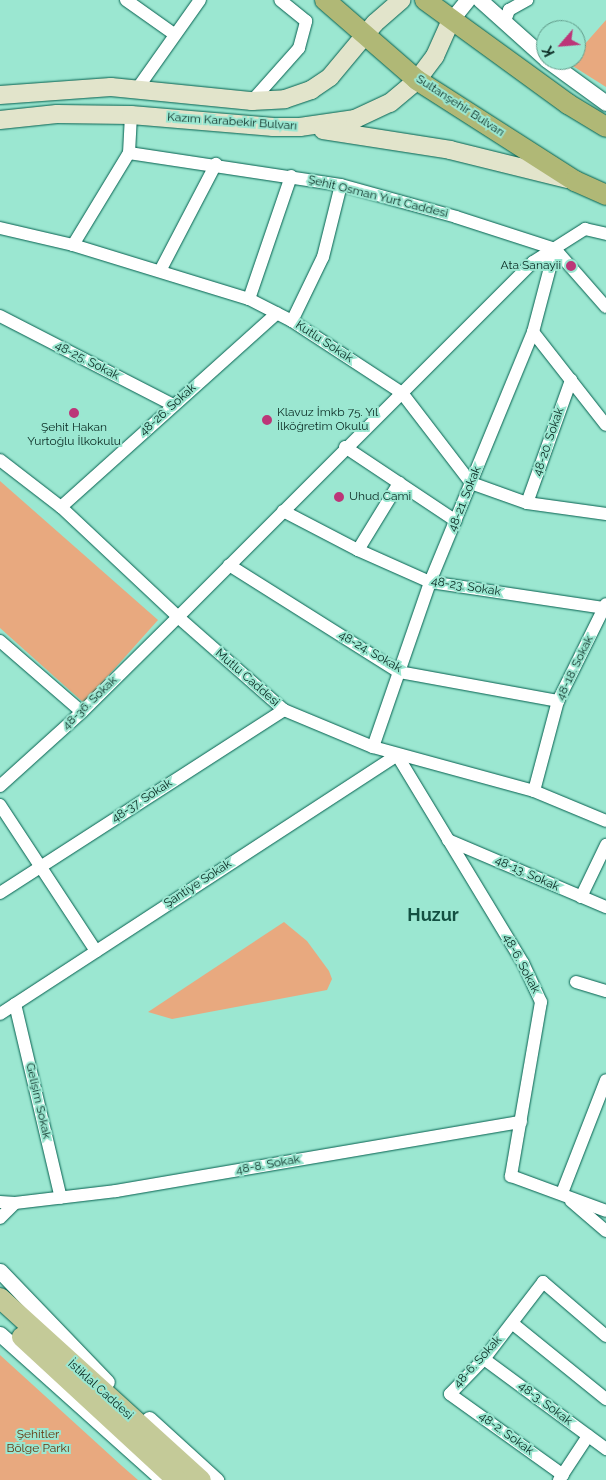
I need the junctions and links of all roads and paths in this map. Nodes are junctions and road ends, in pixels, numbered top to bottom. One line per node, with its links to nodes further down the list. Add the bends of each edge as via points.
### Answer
1 (126, 0): 12 (street)
2 (200, 0): 12 (street)
3 (280, 0): 19 (street, via 306,21 299,48)
4 (325, 0): 13 (highway, Sultanşehir Bulvarı)
5 (401, 0): 13 (main road, Kazım Karabekir Bulvarı)
6 (425, 0): 10 (highway)
7 (467, 0): 10 (street, Kazım Karabekir Bulvarı)
8 (480, 0): 11 (street)
9 (527, 0): 11 (street, via 509,10)
10 (451, 20): 16 (main road, Kazım Karabekir Bulvarı, via 435,56); 24 (highway, via 568,104)
11 (505, 21): 14 (street)
12 (174, 34): 17 (street)
13 (365, 36): 16 (highway, Sultanşehir Bulvarı); 19 (main road, Kazım Karabekir Bulvarı, via 339,69 311,90 285,99)
14 (536, 49)
15 (562, 70): 20 (street)
16 (417, 80): 23 (main road, Kazım Karabekir Bulvarı, via 390,103 372,113 335,123); 28 (highway, Sultanşehir Bulvarı)
17 (138, 89): 18 (main road, Kazım Karabekir Bulvarı, via 64,89); 19 (main road, Kazım Karabekir Bulvarı)
18 (0, 95)
19 (252, 101)
20 (606, 103)
21 (131, 115): 22 (main road, Kazım Karabekir Bulvarı, via 57,114); 23 (main road, Kazım Karabekir Bulvarı); 25 (street)
22 (0, 120)
23 (300, 127): 28 (main road, via 450,150)
24 (606, 127)
25 (129, 153): 26 (street, Şehit Osman Yurt Caddesi); 33 (street)
26 (216, 164): 27 (street, Şehit Osman Yurt Caddesi); 35 (street)
27 (291, 176): 29 (street, Şehit Osman Yurt Caddesi); 36 (street)
28 (575, 181): 30 (highway, Sultanşehir Bulvarı)
29 (341, 185): 34 (street, Şehit Osman Yurt Caddesi, via 456,217); 40 (street, via 323,257)
30 (606, 195)
31 (0, 228): 33 (street, Kutlu Sokak)
32 (606, 234): 34 (street, 48-36. Sokak, via 586,229)
33 (73, 245): 35 (street, Kutlu Sokak)
34 (554, 250): 37 (street, Şehit Osman Yurt Caddesi); 41 (street, 48-21. Sokak); 43 (street, 48-36. Sokak, via 533,262)
35 (160, 271): 36 (street, Kutlu Sokak)
36 (249, 298): 38 (street, Kutlu Sokak)
37 (606, 307)
38 (277, 313): 40 (street, Kutlu Sokak); 44 (street, 48-26. Sokak)
39 (0, 316): 44 (street, 48-25. Sokak)
40 (292, 321): 43 (street, Kutlu Sokak)
41 (532, 332): 42 (street); 49 (street, 48-21. Sokak)
42 (571, 380): 45 (street); 50 (street, 48-20. Sokak)
43 (402, 393): 46 (street, 48-36. Sokak); 49 (street, Kutlu Sokak)
44 (174, 405): 51 (street, 48-26. Sokak)
45 (606, 425)
46 (345, 447): 48 (street); 52 (street, 48-36. Sokak)
47 (0, 460): 51 (street, Mutlu Caddesi)
48 (399, 483): 54 (street); 55 (street)
49 (471, 483): 50 (street); 54 (street, 48-21. Sokak)
50 (527, 503): 53 (street)
51 (61, 507): 59 (street, Mutlu Caddesi)
52 (283, 511): 55 (street, 48-23. Sokak); 56 (street, 48-36. Sokak)
53 (606, 514)
54 (456, 521): 57 (street, 48-21. Sokak)
55 (358, 550): 57 (street, 48-23. Sokak)
56 (229, 564): 59 (street, 48-36. Sokak); 61 (street, 48-24. Sokak)
57 (430, 582): 58 (street, 48-23. Sokak); 61 (street, 48-21. Sokak)
58 (605, 606): 62 (street, 48-18. Sokak)
59 (178, 617): 63 (street, Mutlu Caddesi); 64 (street, 48-36. Sokak)
60 (0, 641): 64 (street)
61 (399, 672): 62 (street, 48-24. Sokak); 65 (street, 48-21. Sokak)
62 (558, 701): 68 (street, 48-18. Sokak)
63 (284, 710): 65 (street, Mutlu Caddesi); 73 (street, 48-37. Sokak)
64 (82, 712): 67 (street, 48-36. Sokak)
65 (373, 747): 66 (street, Mutlu Caddesi)
66 (397, 755): 68 (street, Mutlu Caddesi); 71 (street, 48-6. Sokak); 77 (street, Şantiye Sokak)
67 (0, 786)
68 (534, 791): 70 (street, Mutlu Caddesi)
69 (0, 805): 73 (street)
70 (606, 821)
71 (448, 840): 75 (street, 48-13. Sokak); 83 (street, 48-6. Sokak, via 523,963 541,1002)
72 (606, 845): 75 (street)
73 (42, 866): 74 (street, 48-37. Sokak); 77 (street)
74 (0, 893)
75 (581, 898): 76 (street, 48-13. Sokak)
76 (606, 907)
77 (96, 951): 80 (street, Şantiye Sokak)
78 (576, 982): 79 (street)
79 (606, 991)
80 (16, 1004): 81 (street, Şantiye Sokak); 85 (street, Gelişim Sokak)
81 (0, 1014)
82 (606, 1080): 84 (street)
83 (521, 1122): 84 (street, 48-6. Sokak, via 511,1176); 85 (street, 48-8. Sokak)
84 (562, 1193): 89 (street); 91 (street)
85 (61, 1198): 87 (street, 48-8. Sokak)
86 (0, 1202): 87 (street)
87 (15, 1203): 88 (street); 90 (street)
88 (0, 1210)
89 (606, 1211)
90 (0, 1218)
91 (606, 1232)
92 (0, 1271): 107 (street, via 96,1372)
93 (0, 1298): 106 (main road, İstiklal Caddesi)
94 (0, 1317): 105 (main road, İstiklal Caddesi)
95 (512, 1323): 97 (street, 48-6. Sokak, via 543,1282); 98 (street, 48-6. Sokak); 100 (street)
96 (0, 1334): 104 (street, via 101,1428)
97 (606, 1336)
98 (484, 1359): 99 (street, 48-6. Sokak); 101 (street, 48-3. Sokak)
99 (450, 1394): 103 (street, 48-2. Sokak)
100 (606, 1399)
101 (588, 1436): 102 (street, 48-3. Sokak); 103 (street)
102 (606, 1449)
103 (561, 1478)
104 (164, 1480)
105 (177, 1480)
106 (200, 1480)
107 (216, 1480)

